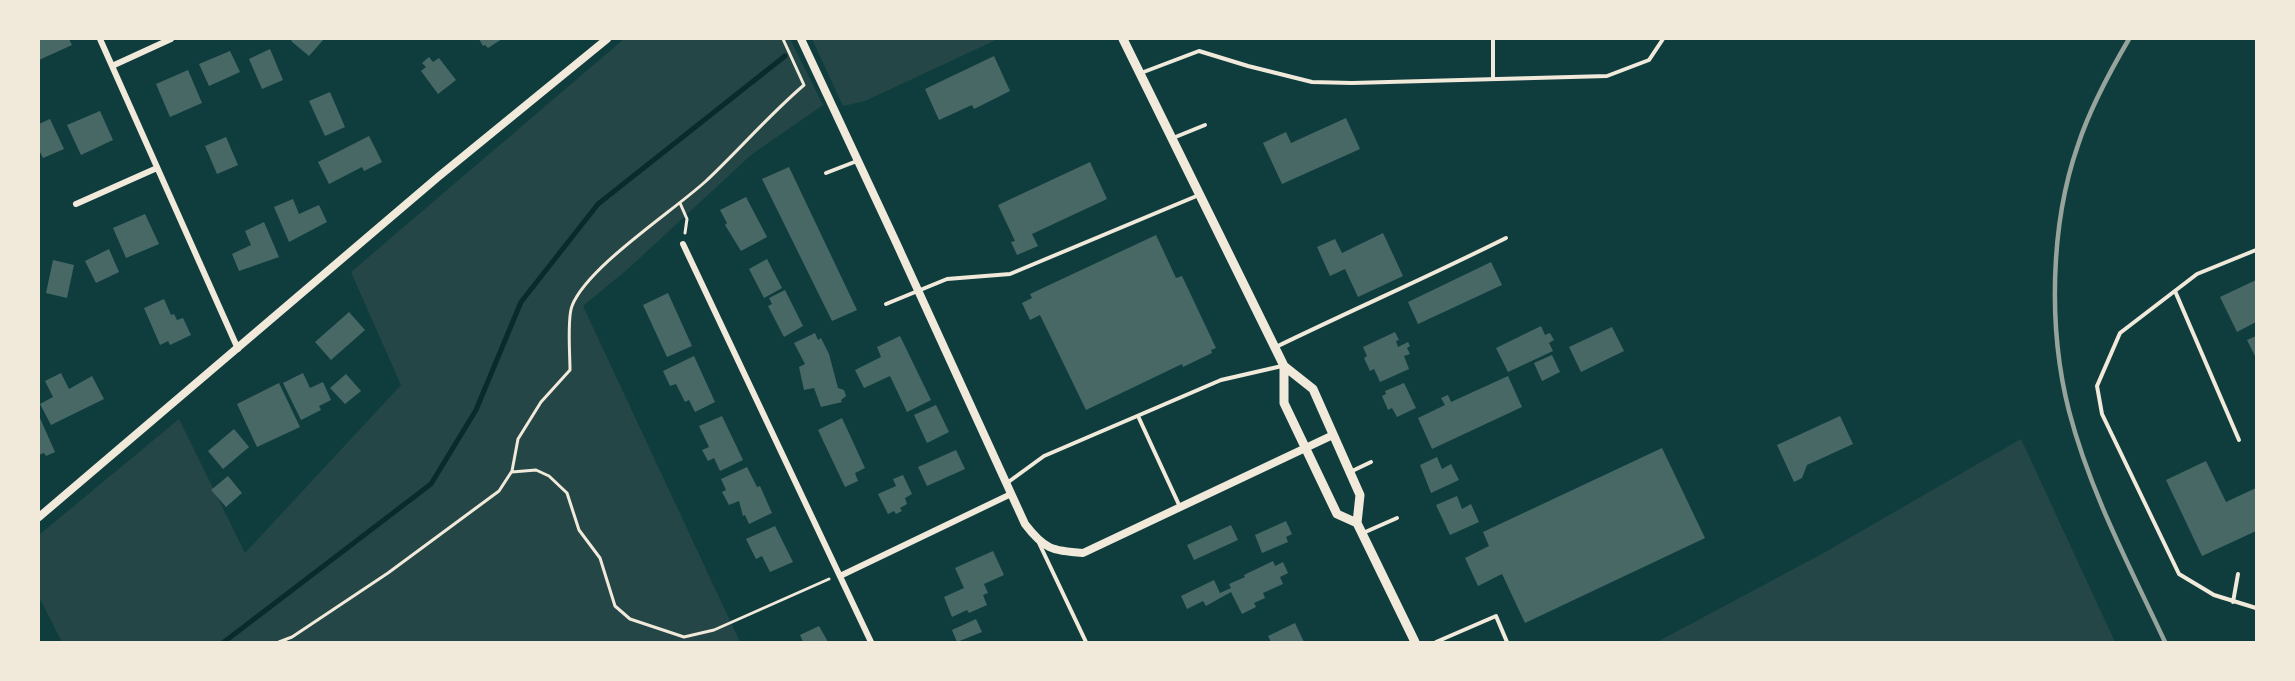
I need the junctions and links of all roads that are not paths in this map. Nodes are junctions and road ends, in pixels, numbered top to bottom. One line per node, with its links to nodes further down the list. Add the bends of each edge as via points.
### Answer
1 (100, 39): 8 (street)
2 (171, 39): 8 (street)
3 (607, 39): 25 (street, via 438,177)
4 (801, 39): 13 (street)
5 (1123, 39): 9 (main road)
6 (1492, 39): 10 (lane)
7 (1663, 39): 10 (lane, via 1649,60 1607,75)
8 (112, 66): 14 (street)
9 (1141, 73): 10 (lane, via 1199,51 1312,82); 12 (main road)
10 (1493, 79)
11 (1205, 124): 12 (lane)
12 (1172, 138): 16 (main road)
13 (858, 160): 15 (lane); 21 (street)
14 (158, 168): 17 (street); 25 (street)
15 (826, 173)
16 (1199, 194): 21 (lane, via 1010,274 947,279); 24 (main road)
17 (76, 204)
18 (1506, 238): 24 (lane)
19 (683, 244): 42 (street)
20 (2256, 250): 22 (lane, via 2197,274)
21 (918, 291): 23 (lane); 33 (street)
22 (2175, 291): 29 (lane); 43 (lane, via 2120,333 2097,386 2102,414 2179,574)
23 (886, 304)
24 (1275, 347): 26 (main road)
25 (238, 349): 36 (street)
26 (1284, 366): 27 (lane, via 1221,380); 28 (main road, via 1313,389); 30 (main road, via 1284,403)
27 (1138, 416): 33 (lane, via 1044,456); 35 (lane)
28 (1333, 435): 30 (street); 32 (main road)
29 (2239, 440)
30 (1306, 448): 35 (street); 38 (main road, via 1337,514)
31 (1371, 462): 32 (lane)
32 (1349, 472): 38 (main road, via 1360,495)
33 (1006, 483): 34 (street)
34 (1011, 494): 40 (street, via 1025,524); 42 (street)
35 (1180, 508): 40 (street, via 1083,553 1060,551)
36 (39, 518)
37 (1397, 518): 39 (lane)
38 (1357, 523): 39 (main road)
39 (1363, 534): 47 (main road)
40 (1039, 542): 46 (lane)
41 (2238, 574): 43 (lane)
42 (840, 576): 45 (street)
43 (2233, 602): 44 (lane)
44 (2256, 608)
45 (872, 642)
46 (1086, 642)
47 (1415, 642)
48 (1436, 642): 49 (lane, via 1496,616)
49 (1507, 642)

